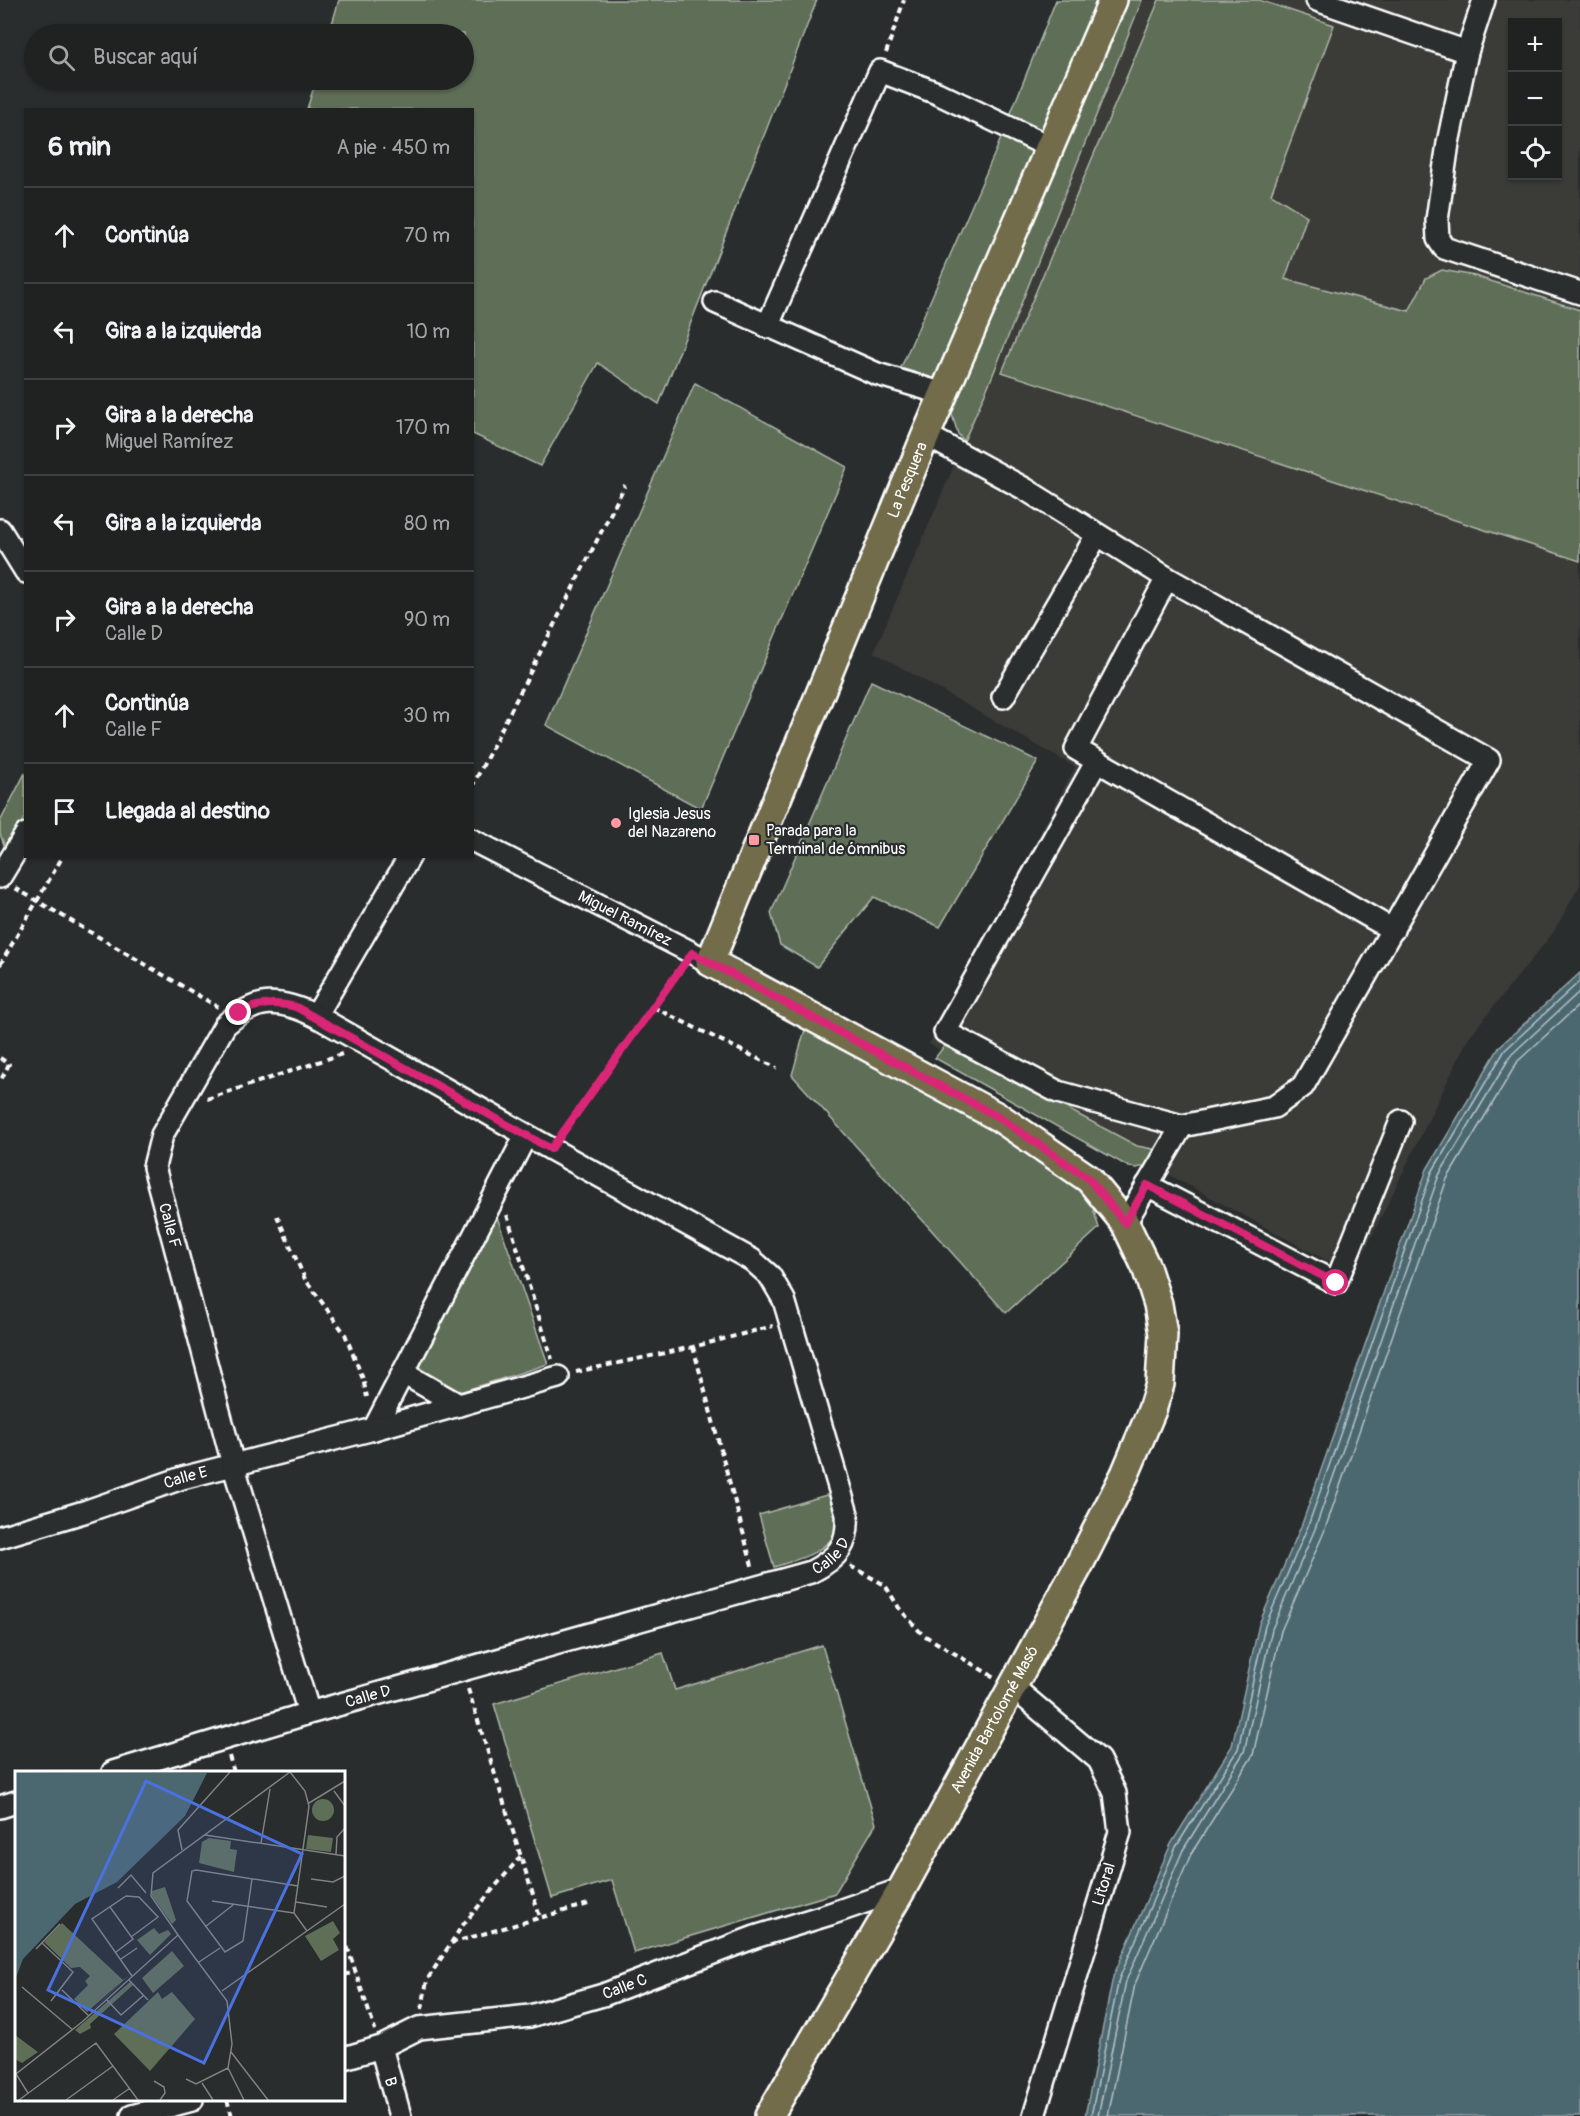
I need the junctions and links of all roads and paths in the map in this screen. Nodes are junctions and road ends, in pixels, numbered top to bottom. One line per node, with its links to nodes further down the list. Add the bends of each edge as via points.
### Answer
1 (904, 0): 6 (path)
2 (1113, 0): 7 (main road, La Pesquera)
3 (1317, 0): 5 (street)
4 (1485, 0): 5 (street)
5 (1467, 52): 8 (street, via 1448,143 1438,239 1444,248)
6 (880, 71): 7 (street, via 937,93); 10 (street)
7 (1050, 147): 11 (main road, La Pesquera)
8 (1580, 293)
9 (715, 302): 10 (street)
10 (767, 327): 11 (street, via 877,374)
11 (944, 394): 12 (main road, La Pesquera)
12 (926, 435): 15 (street, via 1025,489); 28 (main road, La Pesquera)
13 (625, 485): 20 (path)
14 (0, 530): 16 (street)
15 (1097, 535): 17 (street); 18 (street)
16 (24, 569)
17 (1167, 578): 19 (street, via 1076,749); 27 (street, via 1490,760)
18 (1003, 697)
19 (1097, 761): 27 (street); 39 (street, via 945,1032 1058,1092)
20 (474, 783)
21 (24, 838): 25 (street)
22 (474, 841): 28 (street, Miguel Ramírez)
23 (62, 858): 26 (path)
24 (409, 858): 31 (street)
25 (5, 880): 26 (path)
26 (37, 900): 29 (path); 32 (path)
27 (1393, 930): 39 (street, via 1304,1086 1274,1107)
28 (701, 958): 30 (path); 45 (main road, Miguel Ramírez, via 1000,1118 1089,1179)
29 (0, 964)
30 (653, 1007): 35 (path); 41 (path)
31 (316, 1016): 32 (street, Calle F, via 279,1003 250,1007); 33 (street, Calle D)
32 (234, 1017): 37 (street, Calle F, via 225,1025)
33 (368, 1046): 37 (path); 40 (street, Calle D)
34 (0, 1058): 36 (path, via 9,1064)
35 (777, 1068)
36 (0, 1082)
37 (177, 1109): 53 (street, Calle F, via 162,1135 154,1167)
38 (1401, 1121): 42 (street, via 1336,1283)
39 (1182, 1126): 42 (street)
40 (526, 1135): 41 (street, Calle D); 43 (street)
41 (551, 1149): 47 (street, Calle D, via 752,1260 770,1276 784,1300)
42 (1147, 1185): 45 (street)
43 (498, 1188): 49 (street); 50 (path)
44 (277, 1216): 52 (path, via 305,1279 345,1334 363,1379)
45 (1125, 1223): 46 (main road, Miguel Ramírez)
46 (1158, 1304): 58 (main road, Avenida Bartolomé Masó, via 1162,1362 1152,1410 1125,1474)
47 (790, 1322): 48 (path); 55 (street, Calle D, via 847,1514 848,1530)
48 (693, 1347): 50 (path); 56 (path)
49 (403, 1373): 51 (street); 52 (street)
50 (558, 1377): 51 (street, Calle E)
51 (459, 1405): 52 (street, Calle E)
52 (374, 1429): 53 (street, Calle E)
53 (233, 1464): 54 (street, Calle E); 59 (street, Calle F)
54 (0, 1537)
55 (834, 1557): 56 (street, Calle D, via 811,1572); 58 (path, via 885,1585 898,1608 922,1634)
56 (758, 1586): 57 (street, Calle D)
57 (462, 1670): 59 (street, Calle D); 63 (path)
58 (1013, 1687): 64 (main road, Avenida Bartolomé Masó); 80 (street, Litoral, via 1099,1760 1114,1793 1120,1832)
59 (309, 1713): 60 (street, Calle D)
60 (120, 1771)
61 (15, 1802): 62 (street)
62 (0, 1807)
63 (521, 1856): 66 (path); 68 (path)
64 (902, 1889): 71 (street, Calle C, via 755,1937 603,1995 530,2016); 79 (main road, Avenida Bartolomé Masó)
65 (592, 1903): 66 (path)
66 (540, 1917): 68 (path)
67 (345, 1940): 69 (path)
68 (450, 1943): 71 (path, via 427,1980)
69 (355, 1972): 70 (path); 72 (path)
70 (345, 1975)
71 (419, 2028): 72 (street, Calle C)
72 (381, 2048): 73 (street, Calle C); 78 (street, B)
73 (345, 2058)
74 (188, 2101): 76 (street)
75 (227, 2101): 77 (path)
76 (132, 2116)
77 (232, 2116)
78 (400, 2116)
79 (769, 2116)
80 (1034, 2116)

